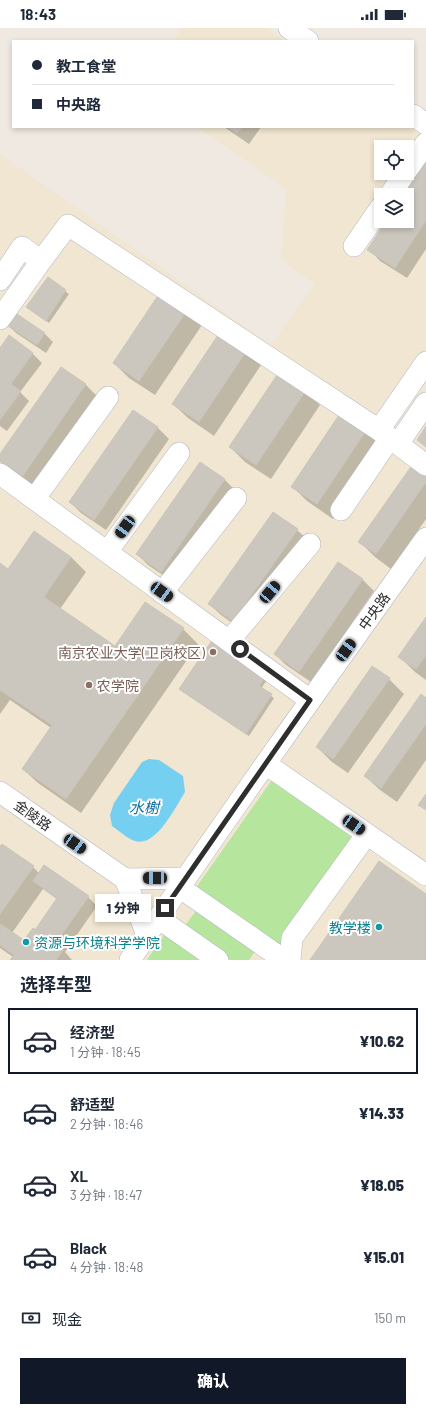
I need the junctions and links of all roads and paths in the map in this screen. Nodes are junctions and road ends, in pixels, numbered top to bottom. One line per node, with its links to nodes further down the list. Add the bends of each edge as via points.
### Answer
1 (289, 28): 2 (street)
2 (307, 40)
3 (414, 116): 4 (street)
4 (426, 124)
5 (426, 143): 6 (street)
6 (414, 160)
7 (374, 217): 8 (street)
8 (354, 246)
9 (41, 260): 10 (street, via 22,247); 11 (street); 15 (street, via 68,225)
10 (0, 280)
11 (0, 319)
12 (426, 362): 15 (street)
13 (108, 397): 19 (street)
14 (426, 403): 15 (street)
15 (389, 437): 17 (street); 21 (street)
16 (179, 453): 24 (street)
17 (426, 465)
18 (0, 474): 19 (street)
19 (35, 498): 24 (street)
20 (236, 498): 25 (street)
21 (341, 510)
22 (426, 538): 27 (street, 中央路)
23 (310, 544): 26 (street)
24 (107, 552): 25 (street)
25 (162, 592): 26 (street)
26 (229, 641): 27 (street)
27 (310, 700): 28 (street, 中央路)
28 (266, 764): 30 (street); 33 (street, 中央路)
29 (0, 792): 32 (street, 金陵路)
30 (367, 834): 31 (street); 39 (street, via 292,938)
31 (426, 875)
32 (125, 879): 33 (street); 35 (street)
33 (182, 883): 34 (street, 中央路); 38 (street)
34 (158, 918): 35 (street, 中央路); 37 (street)
35 (147, 935): 36 (street, 中央路)
36 (130, 960)
37 (218, 960)
38 (284, 960)
39 (290, 960)

